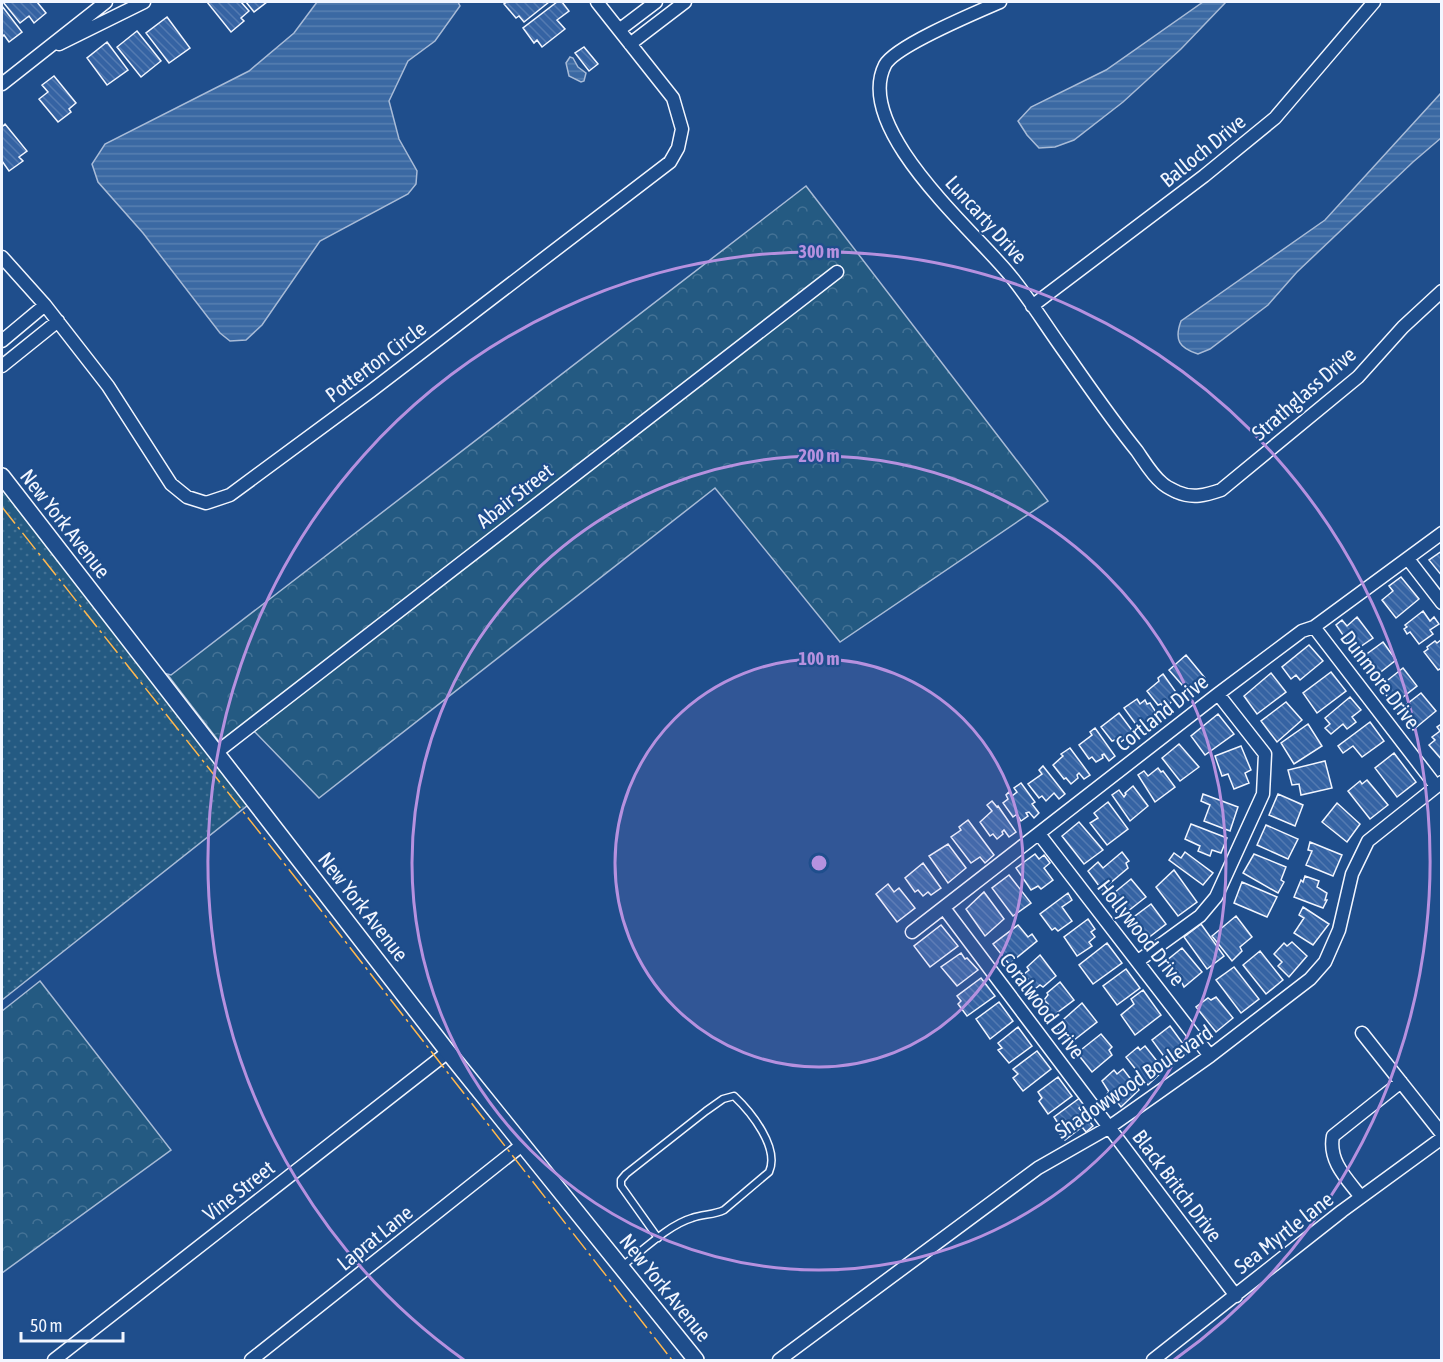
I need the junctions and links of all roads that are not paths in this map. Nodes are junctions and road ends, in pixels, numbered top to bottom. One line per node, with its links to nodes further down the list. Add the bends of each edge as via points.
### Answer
1 (106, 2): 10 (street)
2 (144, 2): 10 (street)
3 (597, 2): 8 (street, Potterton Circle)
4 (656, 2): 8 (street)
5 (1000, 2): 16 (street, Luncarty Drive, via 905,48 886,63 879,84 881,105 897,142 923,179 1009,274)
6 (1374, 2): 16 (street, Balloch Drive, via 1275,118 1204,177)
7 (681, 3): 9 (street)
8 (619, 30): 9 (street, Potterton Circle)
9 (630, 44): 17 (street, Potterton Circle, via 673,98 682,129 670,162 230,495 206,503 187,497 171,483 108,386)
10 (36, 55): 11 (street)
11 (2, 84)
12 (2, 257): 15 (street, Potterton Circle)
13 (837, 272): 28 (street, Abair Street)
14 (1442, 291): 22 (street, Strathglass Drive, via 1358,377 1221,490 1204,496)
15 (45, 305): 17 (street, Potterton Circle); 18 (street)
16 (1032, 306): 22 (street, Luncarty Drive, via 1161,483)
17 (58, 321): 19 (street)
18 (3, 340): 19 (street)
19 (15, 355): 20 (street)
20 (2, 366)
21 (2, 476): 28 (street, New York Avenue)
22 (1176, 492)
23 (1442, 533): 24 (street, Cortland Drive)
24 (1408, 559): 25 (street); 26 (street, Cortland Drive)
25 (1442, 603)
26 (1314, 627): 27 (street, Cortland Drive, via 1302,631); 29 (street, Dunmore Drive)
27 (1218, 694): 30 (street, Cortland Drive); 33 (street, via 1265,754 1263,794 1216,897 1200,916)
28 (217, 752): 35 (street, New York Avenue)
29 (1439, 784): 36 (street, Shadowwood Boulevard, via 1368,841 1352,874 1339,930 1325,962 1310,979)
30 (1040, 834): 31 (street, Cortland Drive); 33 (street, Hollywood Drive)
31 (944, 908): 32 (street, Cortland Drive); 38 (street, Coralwood Drive)
32 (912, 932)
33 (1138, 961): 36 (street, Hollywood Drive)
34 (1362, 1033): 37 (street)
35 (448, 1052): 41 (street, New York Avenue); 46 (street, Vine Street)
36 (1210, 1056): 38 (street, Shadowwood Boulevard)
37 (1401, 1083): 39 (street); 42 (street, via 1333,1136 1330,1147 1334,1159)
38 (1108, 1128): 45 (street, Black Britch Drive); 49 (street, Shadowwood Boulevard, via 1038,1168)
39 (1442, 1134)
40 (1442, 1138): 42 (street, Sea Myrtle lane)
41 (522, 1145): 44 (street, New York Avenue); 47 (street, Laprat Lane)
42 (1361, 1197): 45 (street, Sea Myrtle lane)
43 (658, 1238): 43 (lane, via 691,1218 724,1210 769,1172 772,1165 765,1136 734,1096 706,1111 621,1180 621,1186); 44 (lane)
44 (621, 1268): 48 (street, New York Avenue)
45 (1236, 1296): 50 (street, Sea Myrtle lane)
46 (54, 1360)
47 (252, 1360)
48 (696, 1360)
49 (779, 1360)
50 (1153, 1360)

